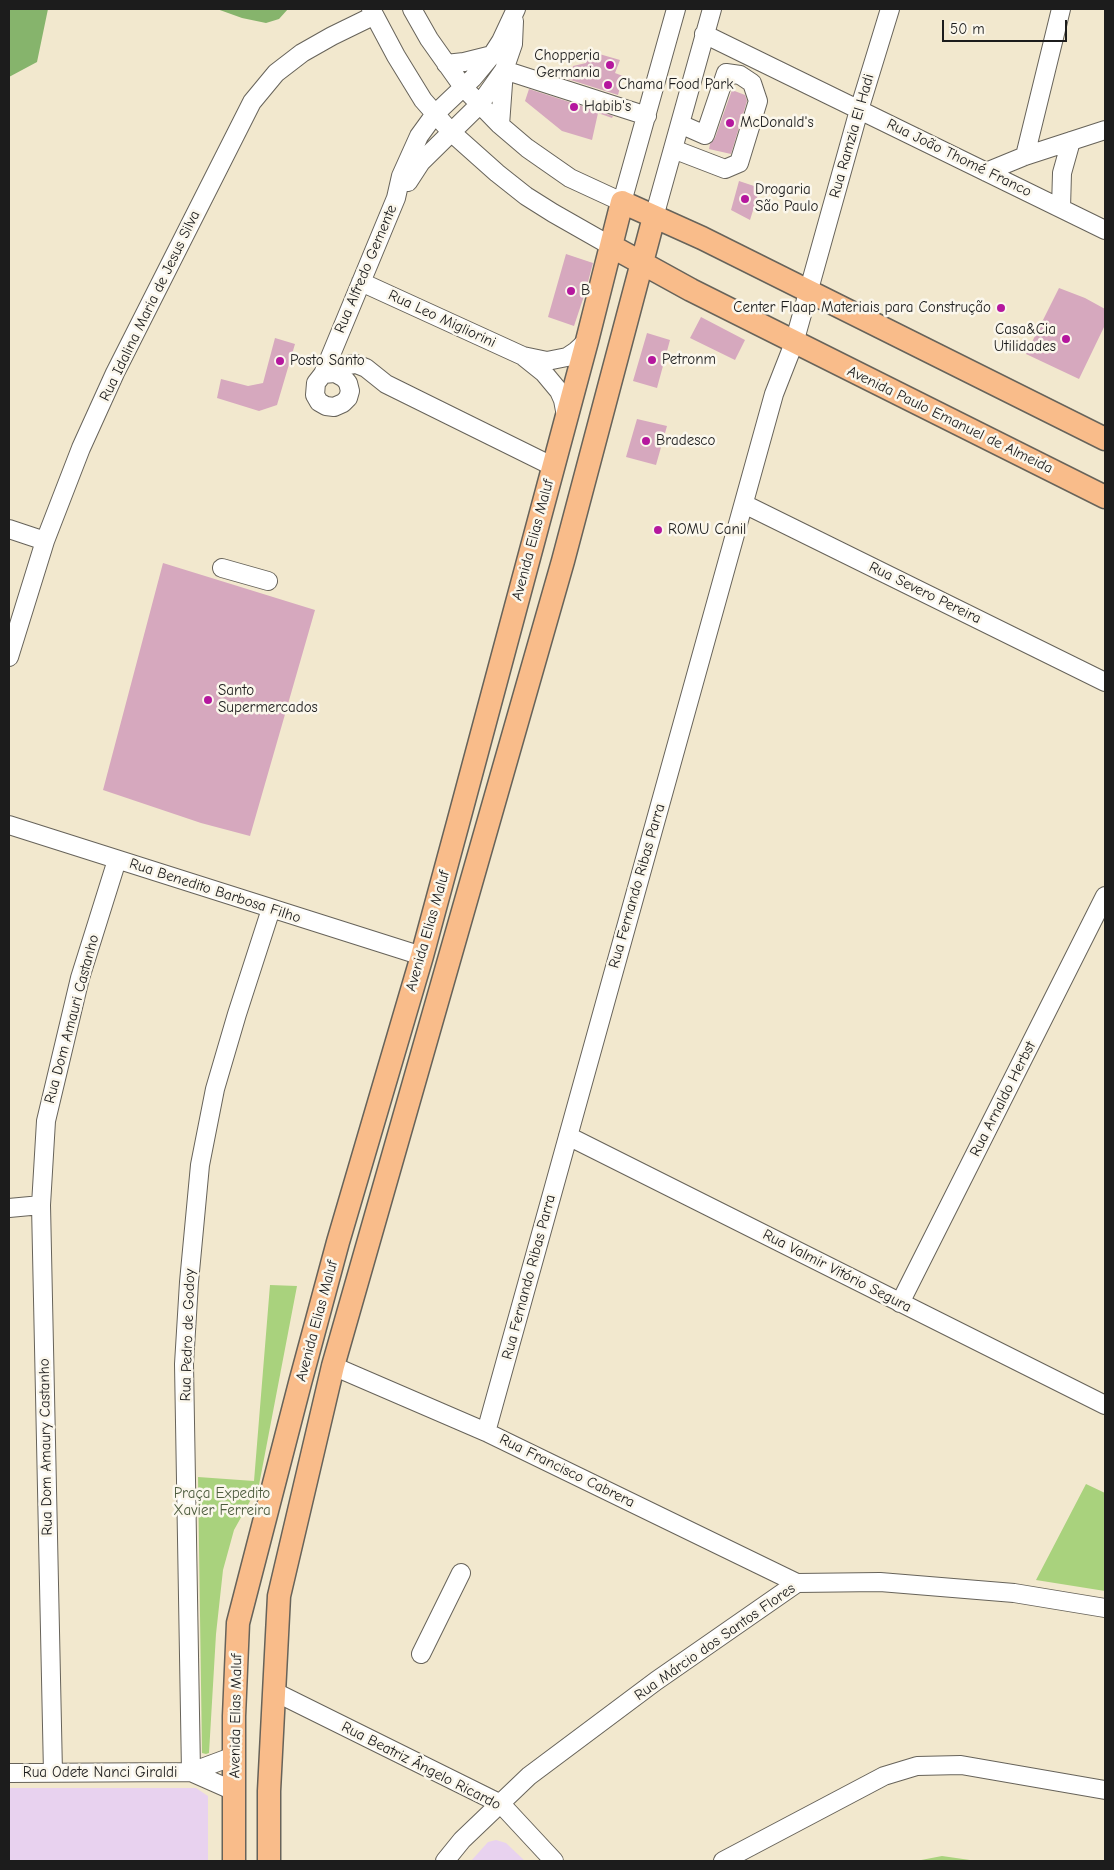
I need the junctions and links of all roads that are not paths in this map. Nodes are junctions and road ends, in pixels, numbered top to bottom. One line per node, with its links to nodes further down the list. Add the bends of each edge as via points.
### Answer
1 (412, 9): 10 (street)
2 (676, 9): 17 (street, Avenida Elias Maluf)
3 (712, 9): 8 (street, Avenida Elias Maluf)
4 (890, 9): 15 (street, Rua Ramzia El Hadi)
5 (1061, 9): 27 (street)
6 (372, 12): 13 (street); 47 (street, Rua Idalina Maria de Jesus Silva, via 302,53 276,74 252,102 115,373 81,448)
7 (515, 12): 9 (street, Rua Alfredo Gemente); 11 (street, via 513,44)
8 (704, 34): 15 (street, Rua João Thomé Franco); 18 (street, Avenida Elias Maluf)
9 (492, 55): 10 (street); 12 (street, Rua Alfredo Gemente)
10 (446, 64): 12 (street)
11 (504, 70): 14 (street, Rua Alfredo Gemente); 17 (street); 19 (street)
12 (463, 87): 14 (street); 16 (street, Rua Alfredo Gemente)
13 (423, 100): 16 (street); 22 (street)
14 (479, 105): 19 (street); 21 (street, Rua Alfredo Gemente)
15 (859, 110): 28 (street, Rua João Thomé Franco); 37 (street, Rua Ramzia El Hadi)
16 (434, 114): 21 (street); 22 (street, Rua Alfredo Gemente)
17 (647, 116): 30 (street, Avenida Elias Maluf)
18 (680, 124): 25 (street, Avenida Elias Maluf); 25 (street, via 705,135 726,73 740,75 752,83 758,101 739,163 725,169)
19 (500, 125): 30 (street, via 570,178)
20 (1105, 130): 23 (street)
21 (451, 132): 24 (street); 26 (street, Rua Alfredo Gemente)
22 (419, 136): 29 (street, Rua Alfredo Gemente, via 401,176)
23 (1072, 141): 27 (street); 31 (street, via 1062,173)
24 (466, 146): 26 (street); 34 (street, via 526,196)
25 (673, 149): 32 (street, Avenida Elias Maluf)
26 (433, 150): 29 (street, Rua Alfredo Gemente)
27 (1025, 156): 28 (street)
28 (986, 172): 31 (street, Rua João Thomé Franco)
29 (396, 198): 36 (street, Rua Alfredo Gemente)
30 (622, 202): 32 (main road); 34 (main road, Avenida Elias Maluf)
31 (1061, 208): 33 (street, Rua João Thomé Franco)
32 (654, 217): 35 (main road, Avenida Elias Maluf); 37 (main road)
33 (1105, 230)
34 (611, 246): 35 (main road, Avenida Paulo Emanuel de Almeida); 38 (main road, Avenida Elias Maluf)
35 (642, 264): 39 (main road, Avenida Paulo Emanuel de Almeida); 48 (main road, Avenida Elias Maluf)
36 (361, 282): 40 (street, Rua Leo Migliorini); 43 (street, Rua Alfredo Gemente, via 336,340 336,376 386,384)
37 (808, 293): 39 (street); 42 (main road)
38 (587, 341): 40 (street, Rua Leo Migliorini, via 566,357 547,361); 41 (main road, Avenida Elias Maluf)
39 (794, 343): 44 (main road, Avenida Paulo Emanuel de Almeida); 45 (street, Rua Fernando Ribas Parra, via 774,394)
40 (523, 356): 41 (street, Rua Leo Migliorini, via 559,391)
41 (566, 416): 43 (main road, Avenida Elias Maluf)
42 (1105, 439)
43 (552, 466): 48 (main road, via 567,476 573,485); 57 (main road, Avenida Elias Maluf)
44 (1105, 497)
45 (744, 504): 52 (street, Rua Severo Pereira); 59 (street, Rua Fernando Ribas Parra)
46 (9, 529): 47 (street)
47 (45, 541): 51 (street, Rua Idalina Maria de Jesus Silva)
48 (563, 561): 63 (main road, Avenida Elias Maluf)
49 (222, 568): 50 (street)
50 (268, 581)
51 (9, 657)
52 (1105, 682)
53 (9, 826): 54 (street, Rua Benedito Barbosa Filho)
54 (118, 860): 56 (street, Rua Benedito Barbosa Filho); 58 (street, Rua Dom Amauri Castanho, via 80,978)
55 (1105, 896): 62 (street, Rua Arnaldo Herbst)
56 (271, 909): 57 (street, Rua Benedito Barbosa Filho); 73 (street, Rua Pedro de Godoy, via 215,1089 198,1184 184,1364)
57 (422, 956): 64 (main road, Avenida Elias Maluf)
58 (46, 1121): 60 (street, Rua Dom Amaury Castanho)
59 (568, 1136): 62 (street, Rua Valmir Vitório Segura); 66 (street, Rua Fernando Ribas Parra)
60 (41, 1205): 61 (street); 75 (street, Rua Dom Amaury Castanho)
61 (9, 1208)
62 (900, 1303): 65 (street, Rua Valmir Vitório Segura)
63 (333, 1366): 64 (main road, via 314,1372); 66 (street, Rua Francisco Cabrera); 71 (main road, Avenida Elias Maluf, via 279,1596)
64 (300, 1383): 72 (main road, Avenida Elias Maluf, via 238,1623)
65 (1105, 1405)
66 (486, 1432): 68 (street, Rua Francisco Cabrera)
67 (461, 1573): 70 (street)
68 (798, 1583): 69 (street, Rua Márcio dos Santos Flores, via 880,1582 1014,1593); 78 (street, Rua Márcio dos Santos Flores, via 624,1704 529,1776)
69 (1105, 1608)
70 (421, 1654)
71 (273, 1691): 78 (street, Rua Beatriz Ângelo Ricardo); 80 (main road, Avenida Elias Maluf)
72 (234, 1756): 73 (street, Rua Odete Nanci Giraldi); 77 (main road, Avenida Elias Maluf)
73 (191, 1772): 75 (street, Rua Odete Nanci Giraldi); 77 (street, Rua Odete Nanci Giraldi)
74 (9, 1773): 75 (street, Rua Odete Nanci Giraldi)
75 (53, 1773)
76 (1105, 1790): 83 (street, via 961,1765 918,1766 884,1776)
77 (234, 1791): 79 (main road, Avenida Elias Maluf)
78 (501, 1804): 81 (street, Rua Márcio dos Santos Flores, via 462,1840); 82 (street, Rua Beatriz Ângelo Ricardo)
79 (234, 1861)
80 (269, 1861)
81 (445, 1861)
82 (554, 1861)
83 (723, 1861)

